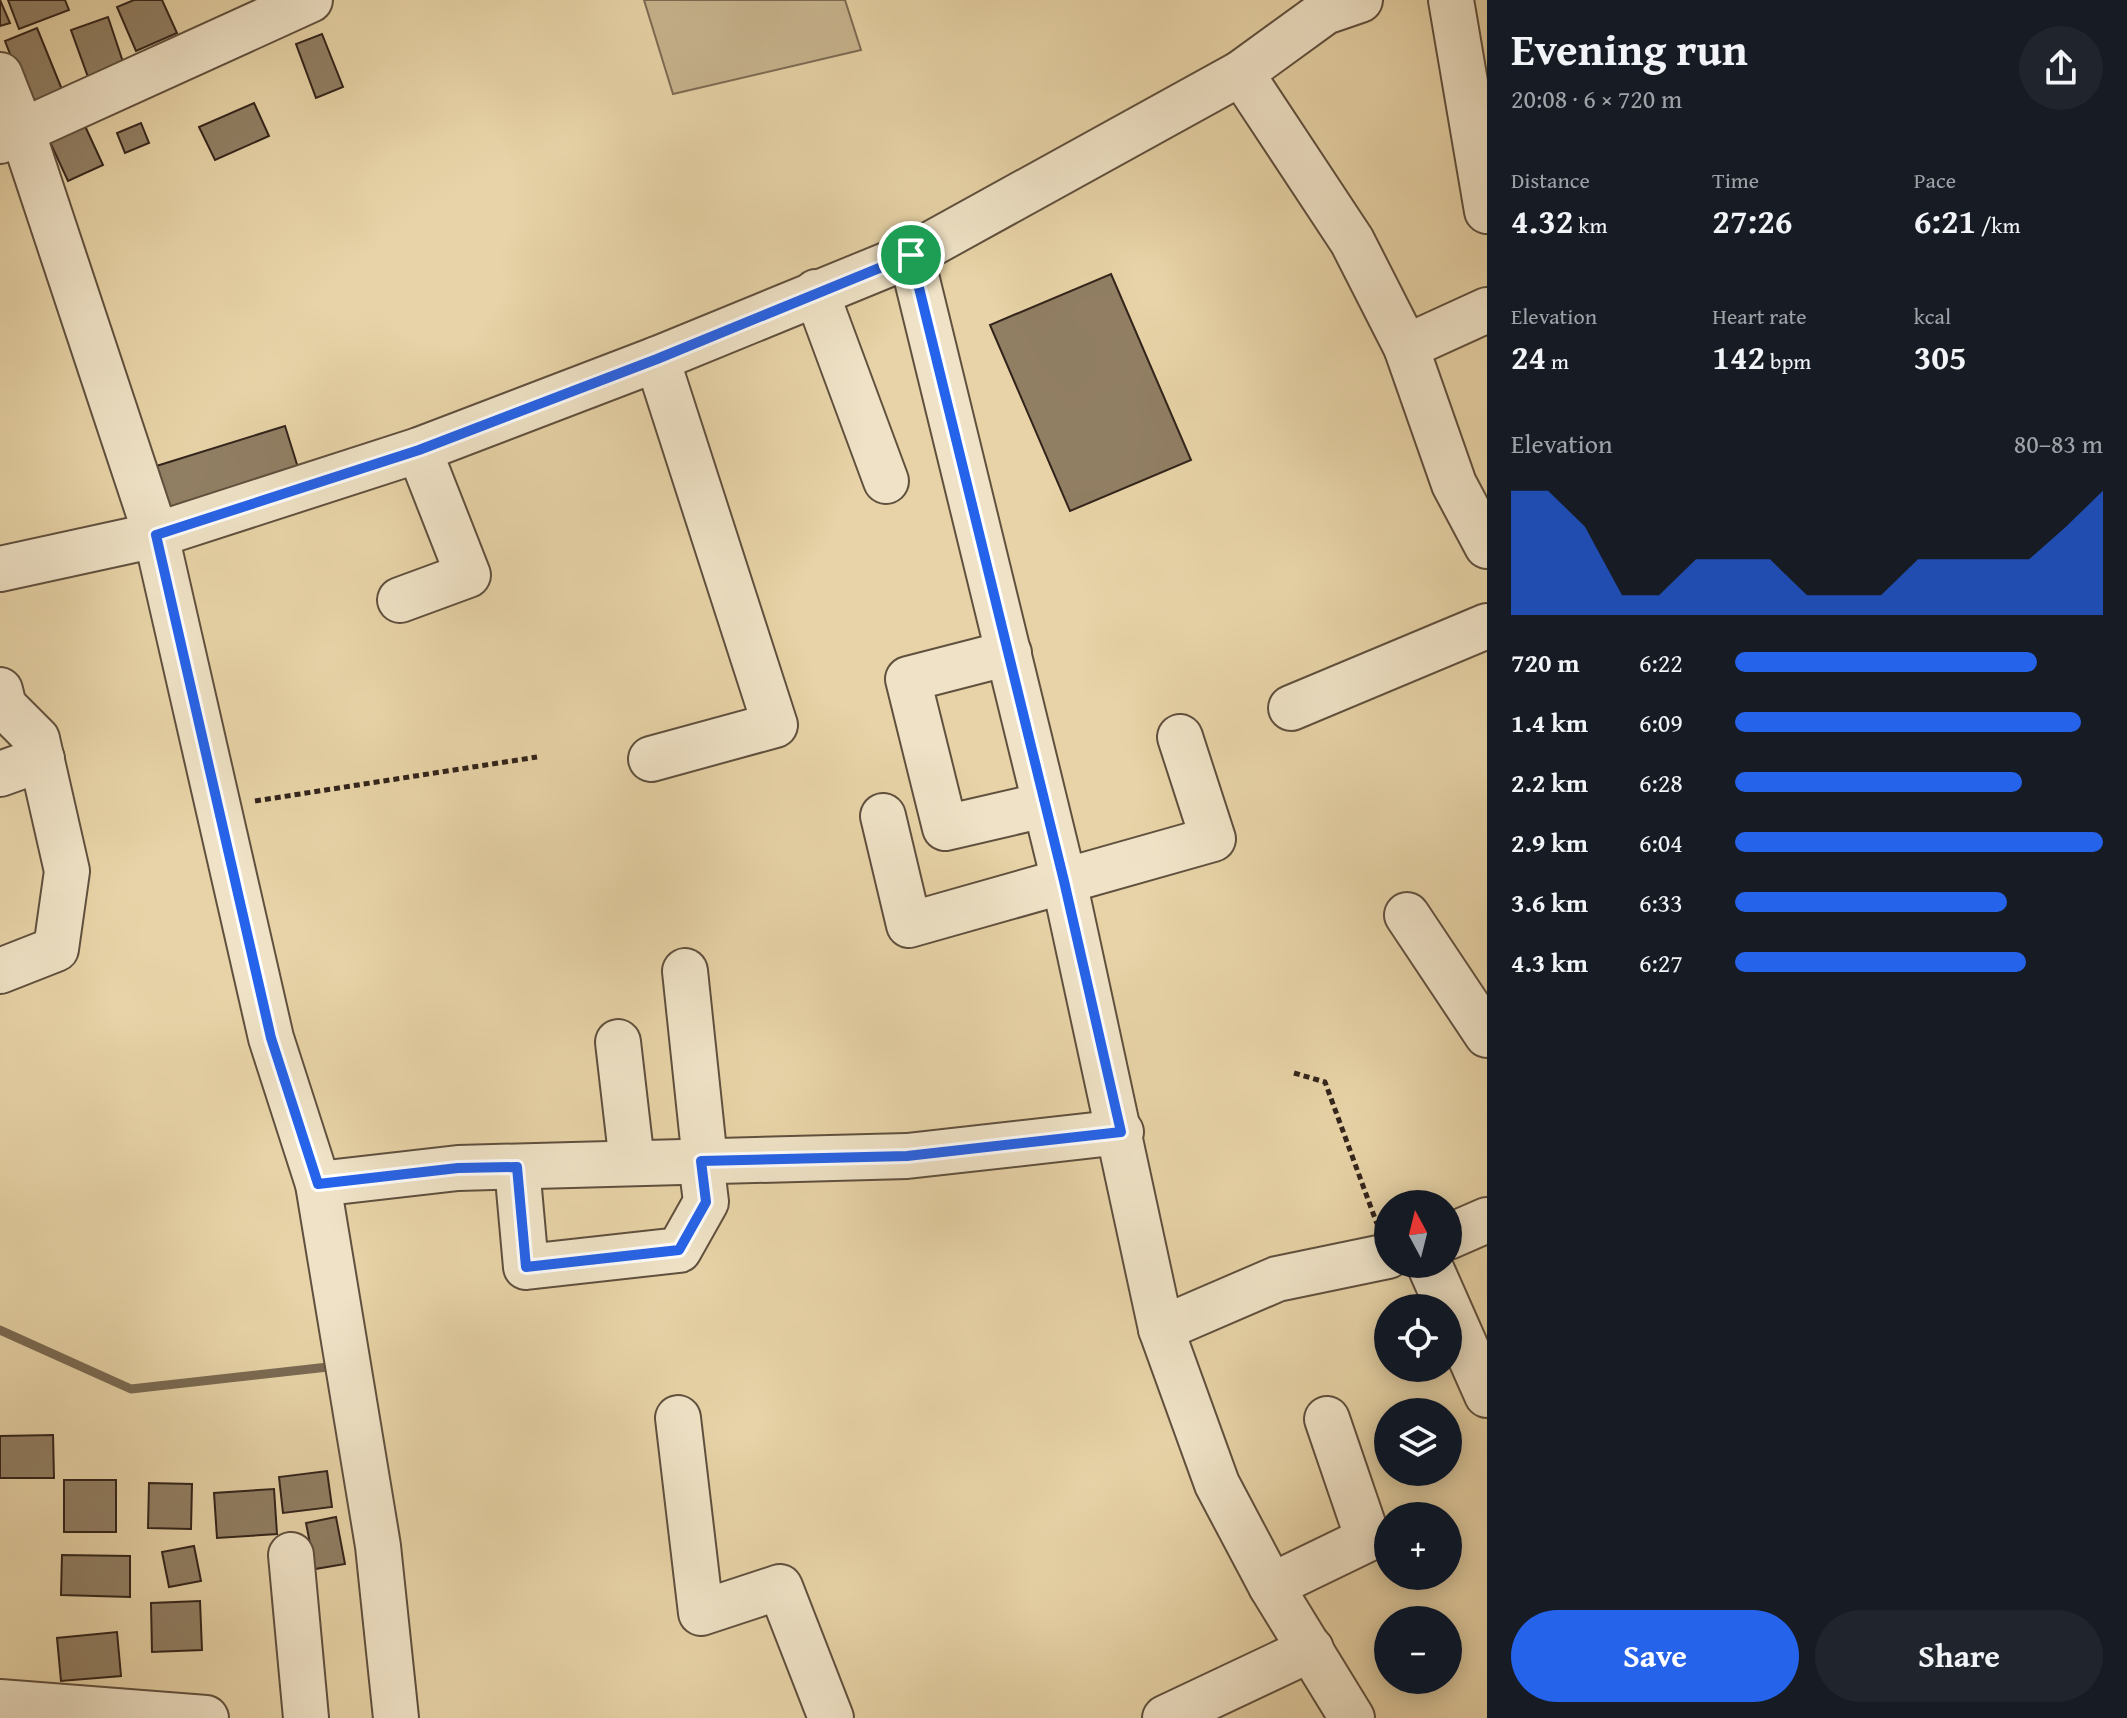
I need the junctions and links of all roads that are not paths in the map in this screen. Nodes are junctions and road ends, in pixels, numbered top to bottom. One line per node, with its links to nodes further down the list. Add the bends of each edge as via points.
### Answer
1 (310, 0): 6 (street)
2 (1360, 0): 4 (street, via 1325,12)
3 (1451, 0): 7 (street)
4 (1241, 73): 8 (street); 11 (street, via 1352,241)
5 (0, 75): 6 (street)
6 (11, 136): 15 (street)
7 (1487, 211)
8 (911, 255): 9 (street); 20 (street)
9 (816, 292): 12 (street); 14 (street)
10 (1487, 310): 11 (street)
11 (1406, 347): 16 (street, via 1454,484)
12 (657, 359): 13 (street); 25 (street, via 775,725)
13 (419, 450): 15 (street); 18 (street, via 468,575)
14 (886, 481)
15 (156, 535): 17 (street); 39 (street, via 271,1038)
16 (1487, 546)
17 (0, 569)
18 (400, 600)
19 (1487, 626): 22 (street)
20 (1009, 653): 27 (street); 27 (street, via 908,679 945,828)
21 (0, 690): 24 (street, via 4,706 37,739)
22 (1291, 708)
23 (1180, 737): 29 (street, via 1213,839)
24 (42, 759): 26 (street); 31 (street, via 67,871 56,949)
25 (651, 759)
26 (0, 774)
27 (1044, 805): 29 (street)
28 (883, 816): 29 (street, via 909,925)
29 (1064, 881): 35 (street)
30 (1407, 915): 33 (street)
31 (0, 971)
32 (685, 971): 36 (street)
33 (1487, 1035)
34 (618, 1042): 37 (street)
35 (1121, 1132): 36 (street, via 907,1156); 44 (street)
36 (703, 1161): 37 (street); 38 (street, via 706,1202 679,1250 526,1267)
37 (632, 1163): 38 (street)
38 (517, 1167): 39 (street, via 458,1168)
39 (318, 1184): 56 (street, via 378,1546)
40 (1487, 1220): 41 (street)
41 (1462, 1231)
42 (1374, 1244): 44 (street)
43 (1435, 1278): 45 (street)
44 (1161, 1329): 49 (street, via 1217,1484)
45 (1487, 1395)
46 (678, 1418): 57 (street, via 701,1613 780,1587)
47 (1327, 1419): 49 (street, via 1368,1539)
48 (291, 1555): 55 (street)
49 (1271, 1586): 50 (street)
50 (1311, 1649): 51 (street); 58 (street)
51 (1352, 1700)
52 (0, 1702): 53 (street)
53 (76, 1713): 54 (street)
54 (206, 1718)
55 (306, 1718)
56 (396, 1718)
57 (831, 1718)
58 (1165, 1718)

